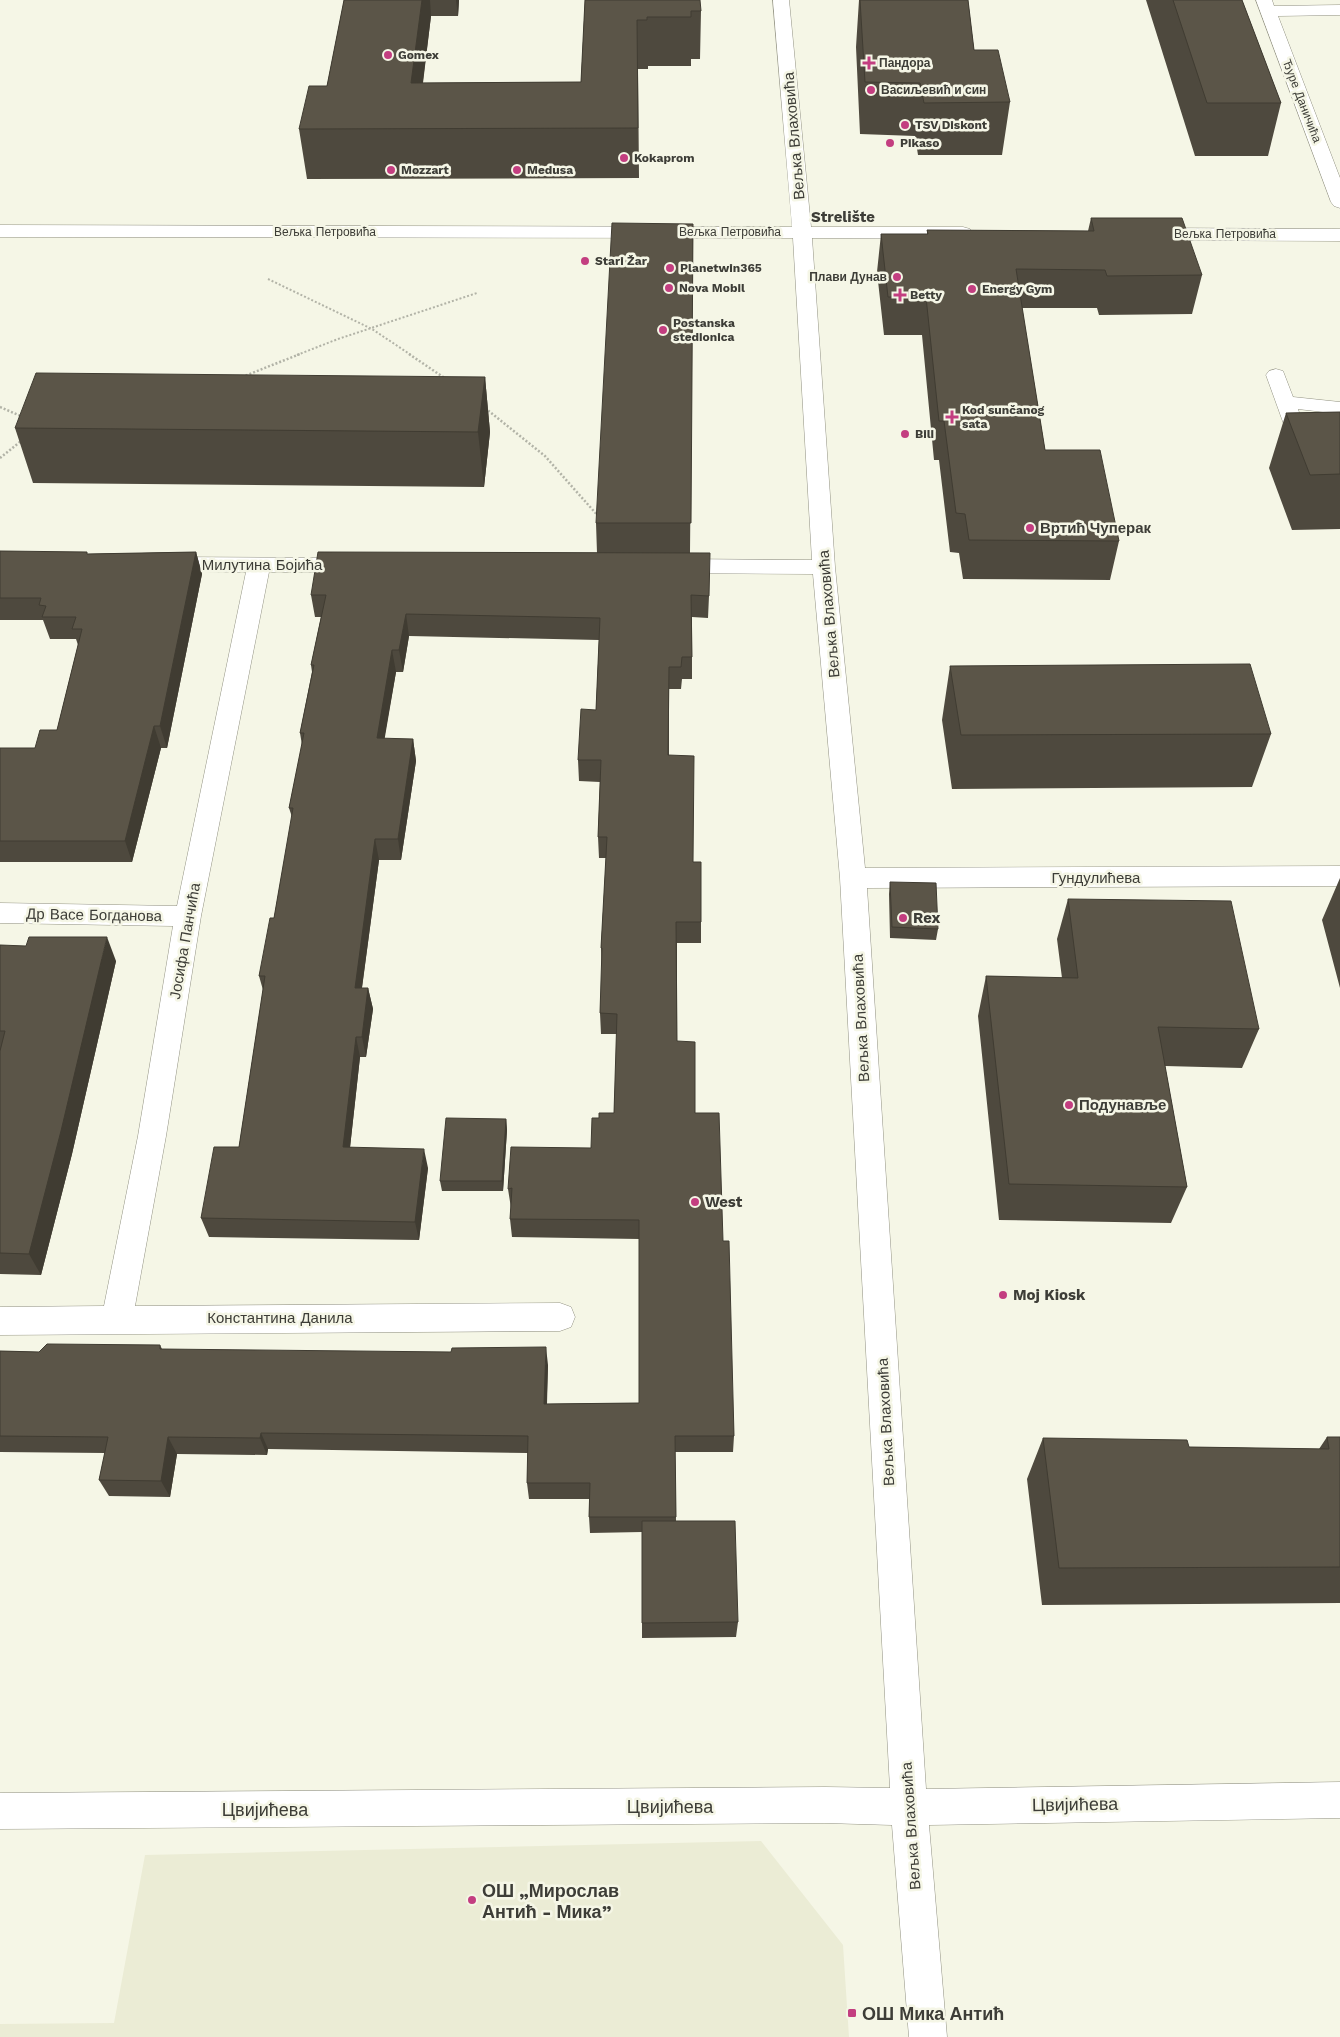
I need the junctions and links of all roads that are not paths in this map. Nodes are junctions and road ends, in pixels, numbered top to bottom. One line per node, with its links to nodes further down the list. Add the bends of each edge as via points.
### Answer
1 (781, 0): 6 (street, Вељка Влаховића)
2 (1266, 5): 3 (street); 4 (street, Ђуре Даничића)
3 (1340, 10)
4 (1340, 202)
5 (0, 231): 6 (street, Вељка Петровића)
6 (802, 232): 7 (street, Вељка Петровића); 18 (street, Вељка Влаховића)
7 (976, 233)
8 (1134, 234): 9 (street, Вељка Петровића)
9 (1340, 234)
10 (1276, 375): 11 (street)
11 (1286, 402): 12 (street); 13 (street)
12 (1340, 408)
13 (1294, 428)
14 (139, 564): 15 (street, Милутина Бојића)
15 (259, 565): 16 (street, Милутина Бојића); 22 (street, Јосифа Панчића)
16 (369, 565)
17 (657, 566): 18 (street)
18 (824, 568): 20 (street, Вељка Влаховића)
19 (1340, 876): 20 (street, Гундулићева)
20 (853, 878): 27 (street, Вељка Влаховића)
21 (0, 913): 22 (street, Др Васе Богданова)
22 (188, 916): 24 (street, Јосифа Панчића)
23 (560, 1316): 24 (street, Константина Данила)
24 (118, 1319): 25 (street, Константина Данила)
25 (0, 1321)
26 (1340, 1800): 27 (street, Цвијићева)
27 (909, 1807): 28 (street, Цвијићева); 29 (street, Вељка Влаховића)
28 (0, 1811)
29 (928, 2037)

